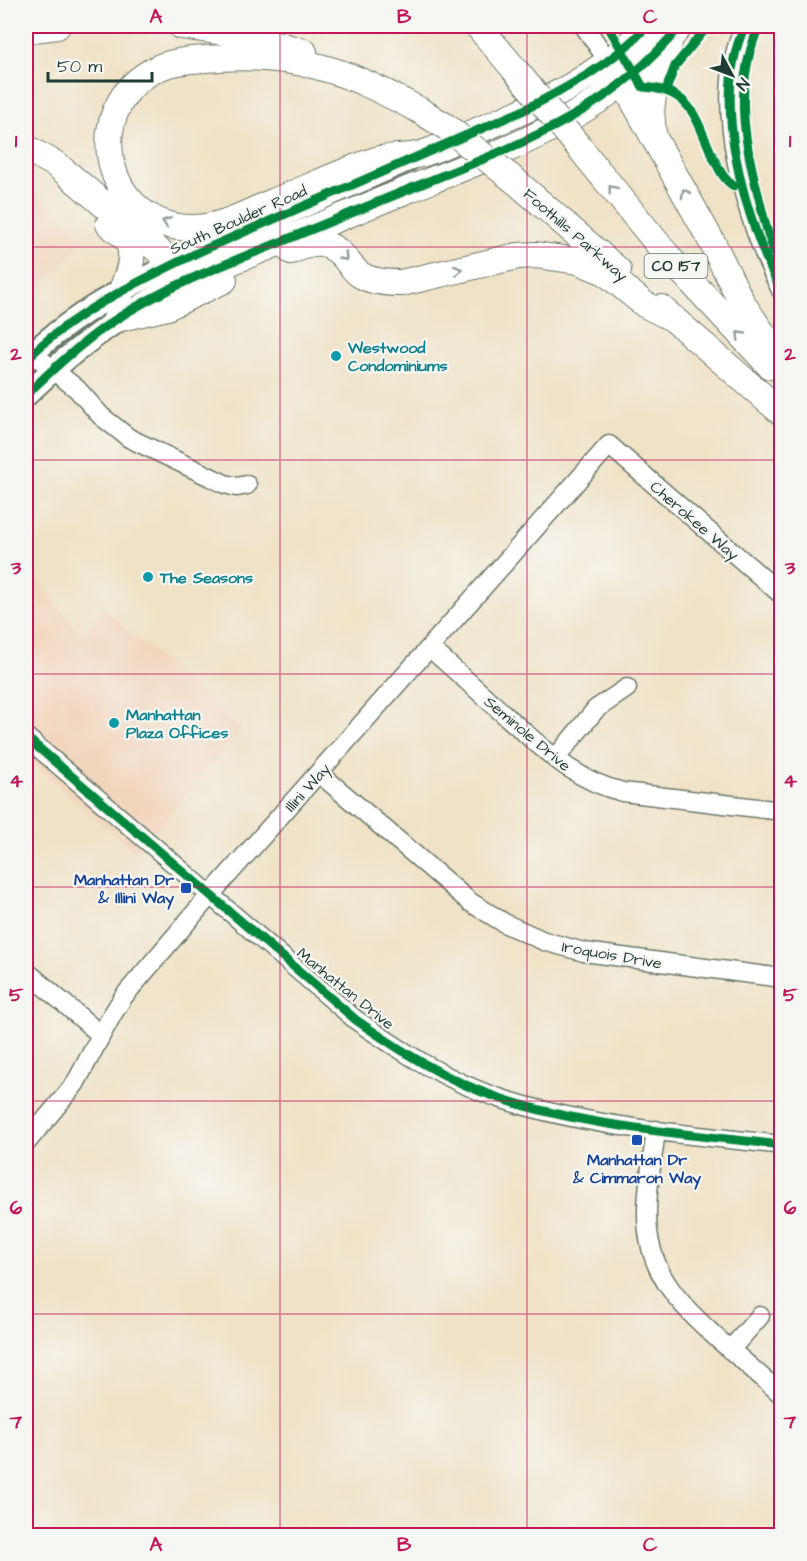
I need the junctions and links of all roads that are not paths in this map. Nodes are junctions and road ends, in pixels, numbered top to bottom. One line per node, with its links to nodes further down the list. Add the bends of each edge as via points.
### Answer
1 (57, 26): 7 (highway)
2 (181, 26): 11 (highway, CO 157, via 244,35 297,49 355,71)
3 (478, 26): 26 (highway, CO 157, one-way to 3, bridge, via 671,260)
4 (584, 26): 9 (street)
5 (647, 26): 9 (highway, South Boulder Road)
6 (746, 26): 19 (street, via 733,64 733,136 758,243)
7 (26, 30)
8 (675, 32): 10 (highway, South Boulder Road); 12 (highway, via 654,87)
9 (608, 61): 10 (street); 14 (highway, South Boulder Road, via 522,111)
10 (623, 82): 12 (highway); 17 (highway, South Boulder Road, via 565,122 500,153)
11 (420, 110): 14 (highway, one-way to 11, via 379,159 233,220 193,228 160,221 130,200 116,179 109,149 110,124 132,86 159,67 219,57 294,61 329,69); 21 (highway, Foothills Parkway / CO 157, bridge, via 514,180)
12 (654, 139): 16 (highway, one-way to 12)
13 (26, 148): 15 (highway)
14 (420, 154): 17 (main road, South Boulder Road)
15 (69, 175): 17 (highway); 18 (highway, via 88,205 130,246 129,269)
16 (713, 244): 22 (highway); 24 (highway, via 742,303)
17 (185, 270): 18 (main road, South Boulder Road); 20 (main road, South Boulder Road)
18 (121, 292): 23 (main road, South Boulder Road)
19 (782, 292)
20 (116, 319): 21 (highway, one-way to 21, via 167,306 302,246 324,243 360,274 385,283 401,284 518,256 578,261 605,272 644,304); 25 (main road, South Boulder Road)
21 (675, 320): 28 (highway, Foothills Parkway / CO 157)
22 (782, 342)
23 (28, 354): 25 (street)
24 (782, 362)
25 (53, 368): 27 (main road, South Boulder Road); 30 (street, via 129,438 225,484)
26 (782, 377)
27 (26, 395)
28 (782, 413)
29 (609, 445): 31 (street, Cherokee Way); 32 (street, Illini Way)
30 (247, 485)
31 (782, 595)
32 (430, 648): 35 (street, Seminole Drive); 36 (street, Illini Way)
33 (627, 688): 35 (street, via 596,709)
34 (26, 737): 38 (street, Manhattan Drive)
35 (555, 759): 37 (street, Seminole Drive, via 580,776 623,792)
36 (319, 773): 38 (street, Illini Way); 40 (street, Iroquois Drive, via 470,902 544,941 584,952)
37 (782, 811)
38 (211, 894): 41 (street, Illini Way, via 124,996); 42 (street, Manhattan Drive, via 356,1020 443,1075 498,1098 554,1114)
39 (26, 971): 41 (street)
40 (782, 978)
41 (101, 1035): 43 (street, Illini Way, via 75,1084)
42 (656, 1130): 44 (street, Manhattan Drive); 46 (street, via 647,1212 649,1241 658,1269 687,1311)
43 (26, 1143)
44 (782, 1145)
45 (760, 1316): 46 (street)
46 (730, 1350): 47 (street)
47 (782, 1395)

